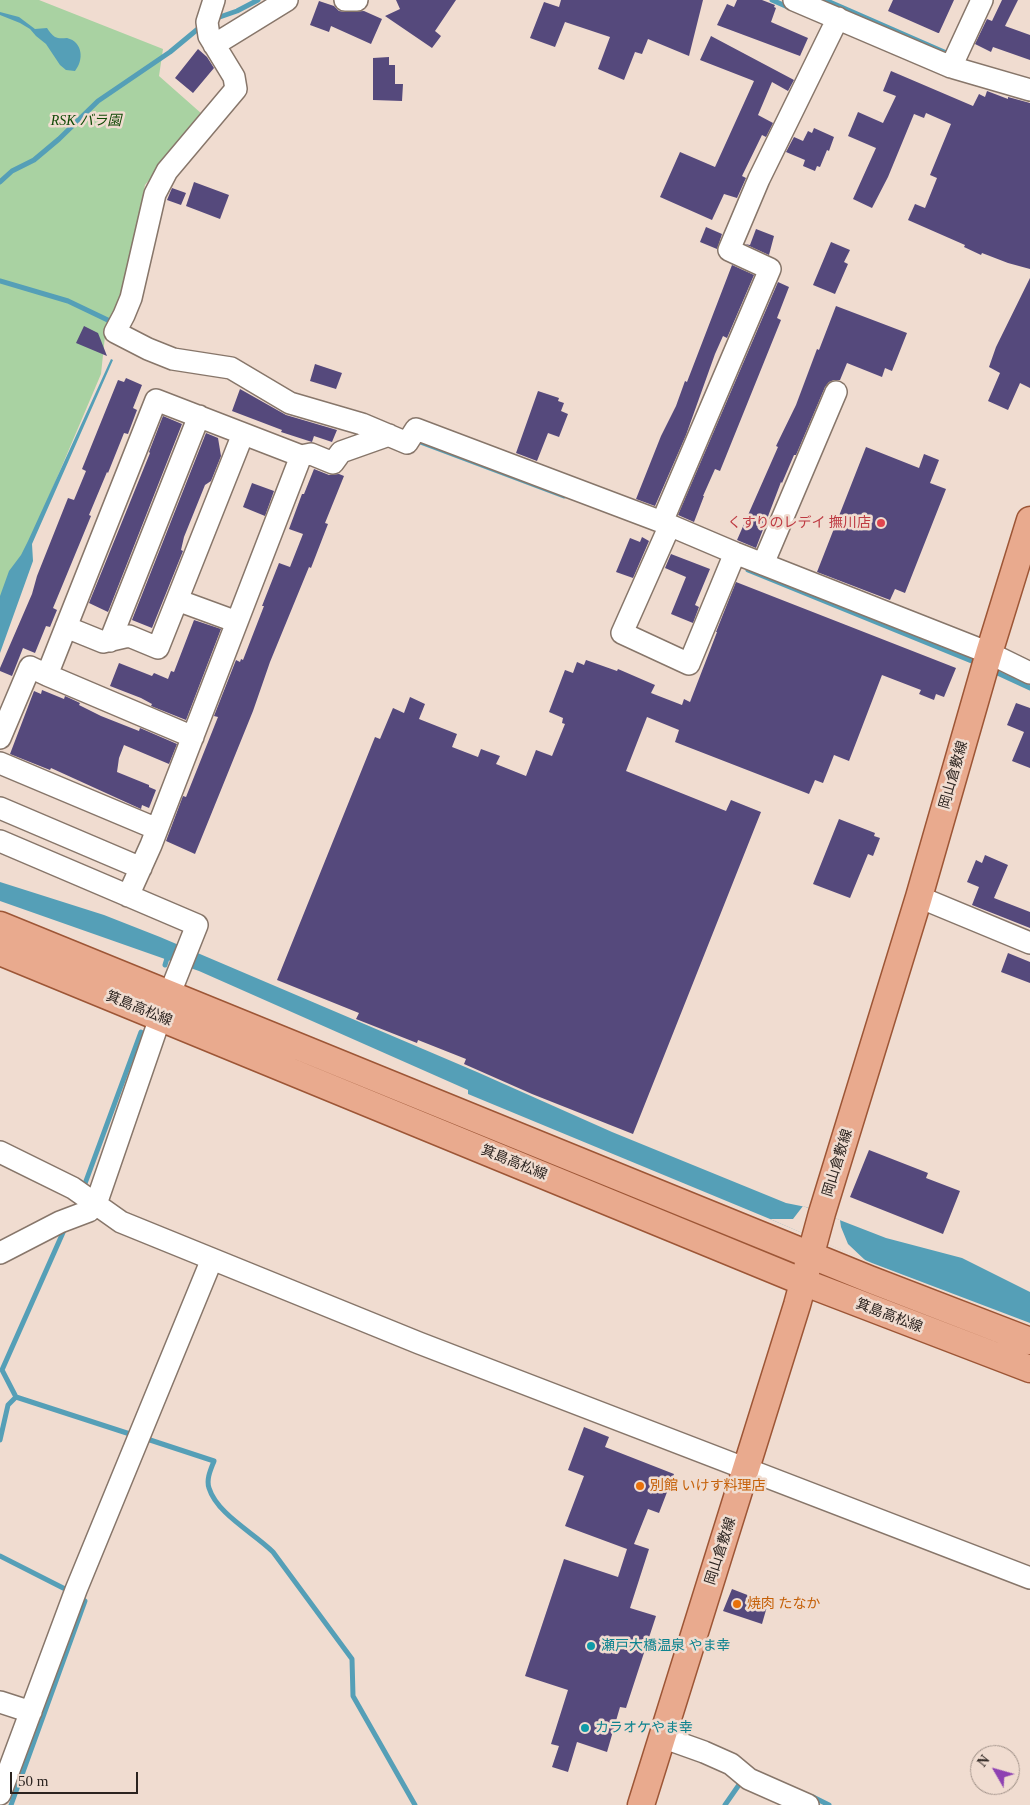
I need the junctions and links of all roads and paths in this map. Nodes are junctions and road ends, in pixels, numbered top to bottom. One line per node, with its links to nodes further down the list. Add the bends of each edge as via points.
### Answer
1 (214, 0): 8 (street, via 207,22 208,36)
2 (287, 0): 8 (street)
3 (345, 0): 4 (street)
4 (357, 0)
5 (794, 0): 7 (street)
6 (982, 0): 9 (street)
7 (834, 16): 9 (street); 17 (street, via 729,250 770,268)
8 (214, 45): 14 (street, via 234,77 236,89 167,171 155,194 131,298 115,332 173,359 231,368 290,403)
9 (955, 60): 10 (street)
10 (1030, 90)
11 (836, 392): 19 (street)
12 (199, 416): 13 (street); 22 (street, via 156,400); 23 (street)
13 (243, 434): 15 (street); 20 (street)
14 (404, 436): 15 (street, via 341,452 333,463 311,454); 17 (street, via 416,429)
15 (301, 456): 21 (street)
16 (1030, 520): 24 (main road, 岡山倉敷線)
17 (666, 529): 18 (street); 18 (street, via 622,633 689,664)
18 (733, 559): 19 (street)
19 (763, 564): 24 (street)
20 (177, 600): 21 (street); 23 (street, via 158,648 129,636)
21 (237, 622): 27 (street)
22 (66, 626): 23 (street, via 102,642); 26 (street)
23 (110, 641)
24 (987, 661): 25 (street); 35 (main road, 岡山倉敷線)
25 (1030, 673)
26 (47, 675): 27 (street); 28 (street, via 30,667)
27 (192, 737): 31 (street)
28 (0, 738)
29 (0, 763): 31 (street)
30 (0, 808): 33 (street)
31 (157, 829): 33 (street)
32 (0, 841): 34 (street)
33 (140, 868): 34 (street)
34 (128, 896): 39 (street, via 197,925)
35 (919, 897): 37 (street); 43 (main road, 岡山倉敷線)
36 (0, 925): 39 (main road, 箕島高松線)
37 (1030, 943)
38 (0, 952): 40 (main road, 箕島高松線)
39 (169, 994): 40 (street); 43 (main road, 箕島高松線)
40 (160, 1018): 42 (street); 46 (main road, 箕島高松線)
41 (0, 1152): 42 (street)
42 (78, 1205): 44 (street); 45 (street)
43 (813, 1247): 46 (main road, 岡山倉敷線); 47 (main road, 箕島高松線, via 869,1279)
44 (0, 1253)
45 (212, 1259): 49 (street, via 419,1343); 52 (street, via 75,1594)
46 (803, 1282): 48 (main road, 箕島高松線); 49 (main road, 岡山倉敷線)
47 (1030, 1341)
48 (1030, 1369)
49 (747, 1469): 50 (street); 53 (main road, 岡山倉敷線)
50 (1030, 1578)
51 (0, 1702): 52 (street)
52 (31, 1712): 54 (street)
53 (662, 1737): 55 (main road, 岡山倉敷線); 56 (street, via 731,1764 744,1776)
54 (0, 1794)
55 (641, 1805)
56 (808, 1805)

